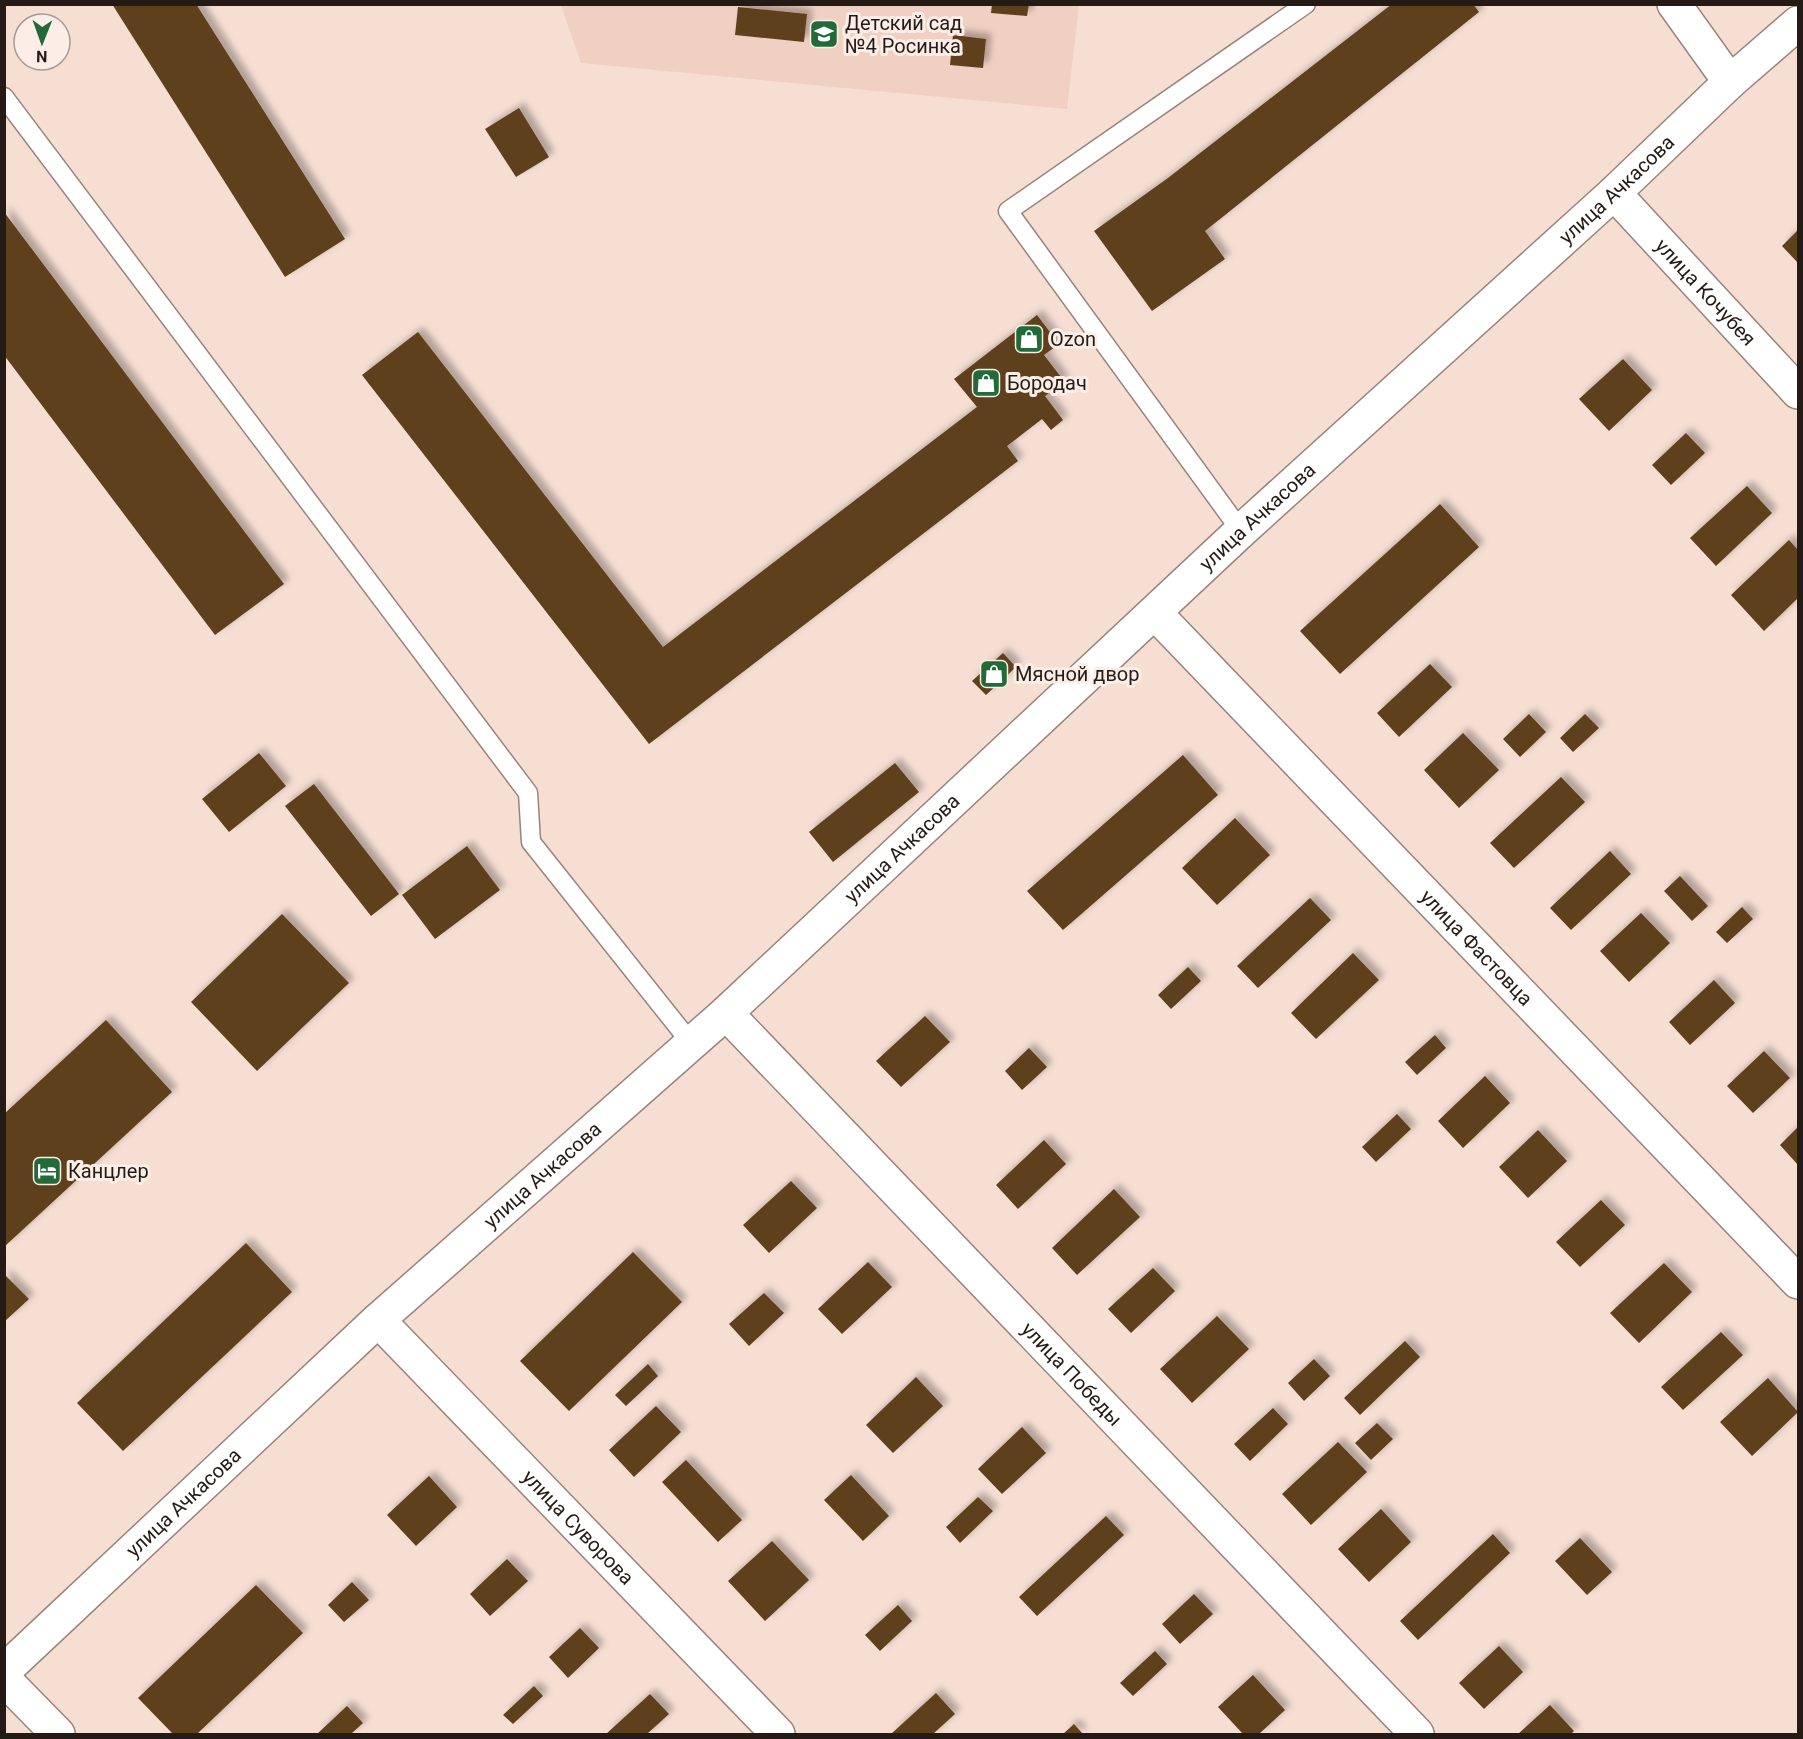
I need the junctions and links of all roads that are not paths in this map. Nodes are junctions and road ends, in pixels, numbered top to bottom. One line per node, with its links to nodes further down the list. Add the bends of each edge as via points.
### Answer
1 (1306, 4): 8 (lane, via 1008,211)
2 (1674, 4): 4 (street)
3 (1798, 23): 4 (street, улица Ачкасова)
4 (1730, 82): 6 (street, улица Ачкасова)
5 (4, 97): 11 (lane, via 528,793 531,842)
6 (1614, 193): 7 (street, улица Кочубея); 8 (street, улица Ачкасова)
7 (1798, 392)
8 (1241, 531): 9 (street, улица Ачкасова)
9 (1155, 613): 10 (street, улица Ачкасова); 12 (street, улица Фастовца)
10 (726, 1013): 11 (street, улица Ачкасова); 18 (street, улица Победы)
11 (691, 1043): 13 (street, улица Ачкасова)
12 (1798, 1282)
13 (378, 1320): 14 (street, улица Ачкасова); 17 (street, улица Суворова)
14 (4, 1671)
15 (4, 1679): 16 (street)
16 (58, 1734)
17 (778, 1734)
18 (1417, 1734)

